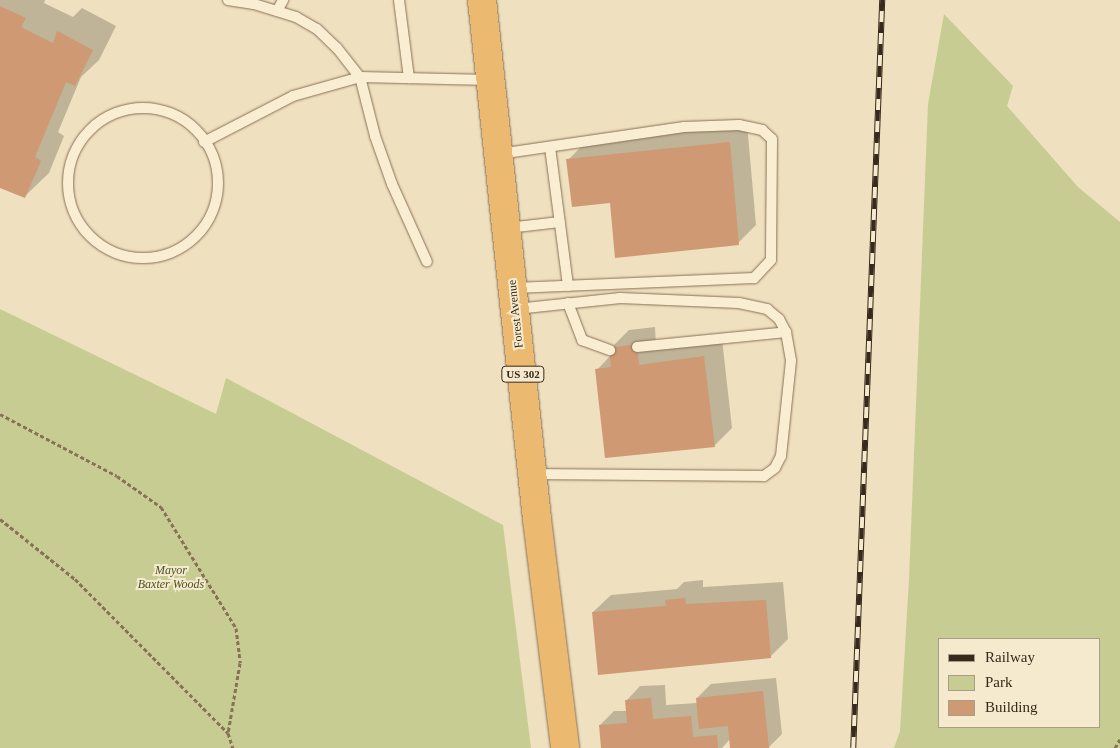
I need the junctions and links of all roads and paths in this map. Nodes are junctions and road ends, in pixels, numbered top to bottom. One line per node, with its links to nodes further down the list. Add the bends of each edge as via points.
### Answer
1 (228, 0): 5 (lane)
2 (283, 0): 5 (lane)
3 (400, 0): 7 (lane)
4 (482, 0): 8 (highway, Forest Avenue / US 302)
5 (277, 11): 6 (lane, via 317,29)
6 (360, 77): 7 (lane); 9 (lane, via 293,96); 14 (lane, via 375,136 392,184)
7 (409, 78): 8 (lane)
8 (491, 80): 11 (highway, Forest Avenue / US 302)
9 (204, 142): 9 (lane, via 200,134 181,119 160,110 136,109 111,115 89,131 74,152 68,177 70,203 81,226 100,245 124,256 150,258 173,252 192,240 208,222 216,200 218,176 212,154)
10 (550, 147): 11 (lane); 12 (lane); 15 (lane, via 684,127 739,125 762,130 772,139 771,260 754,278)
11 (499, 154): 13 (highway, Forest Avenue / US 302)
12 (560, 222): 13 (lane); 15 (lane)
13 (507, 228): 16 (highway, Forest Avenue / US 302)
14 (427, 262)
15 (568, 286): 16 (lane)
16 (515, 298): 17 (lane); 22 (highway, Forest Avenue / US 302)
17 (568, 304): 18 (lane, via 620,298 739,303 767,309 779,319); 20 (lane, via 582,340)
18 (786, 332): 19 (lane); 22 (lane, via 791,361 781,456 775,468 764,476)
19 (638, 346)
20 (610, 350)
21 (0, 414): 24 (path, via 117,476 161,507 236,628 240,663)
22 (533, 474): 27 (highway, Forest Avenue / US 302)
23 (0, 519): 24 (path, via 75,579)
24 (228, 733): 26 (path)
25 (1120, 739): 28 (path)
26 (234, 748)
27 (565, 748)
28 (1115, 748)

